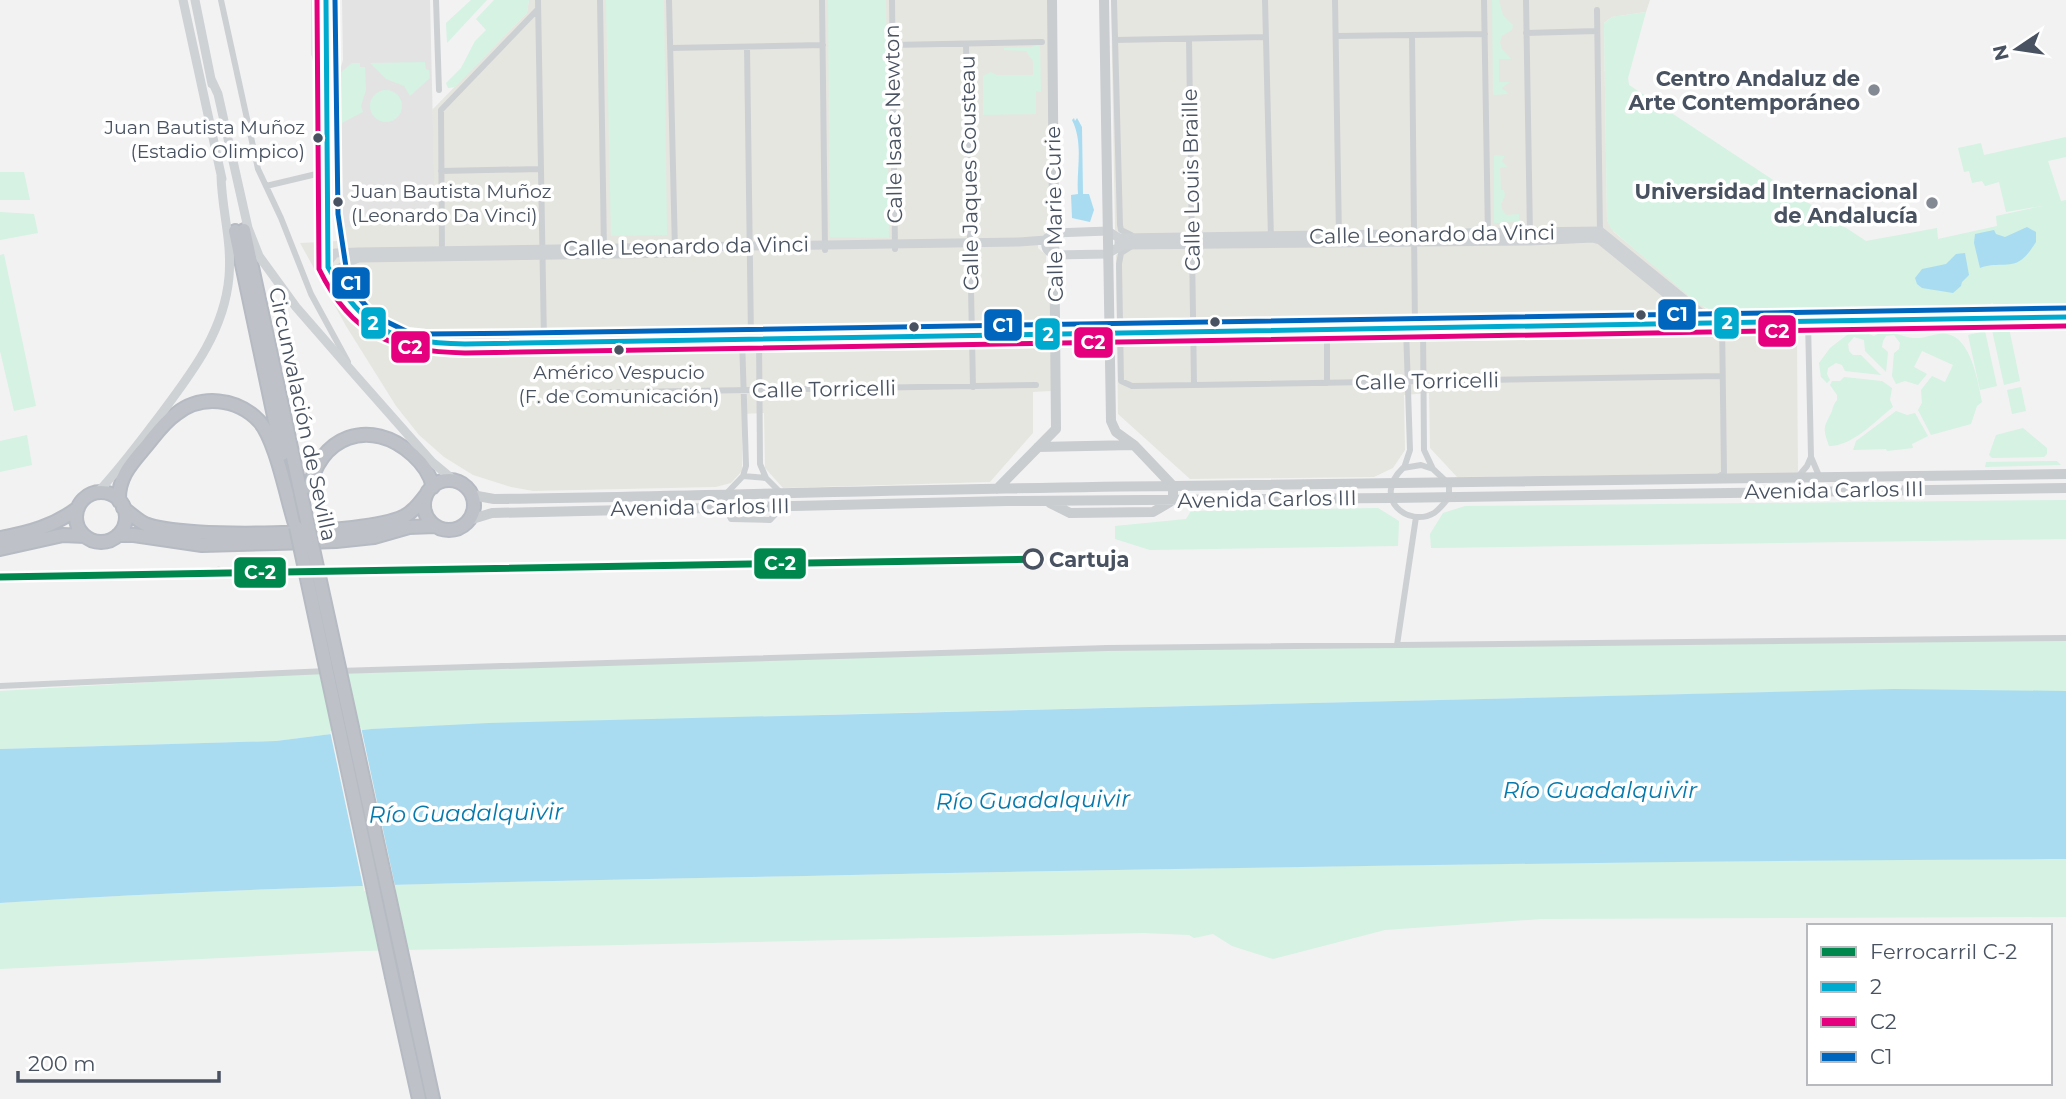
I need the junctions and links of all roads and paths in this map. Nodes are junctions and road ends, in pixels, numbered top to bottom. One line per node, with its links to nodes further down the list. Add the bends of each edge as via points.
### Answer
1 (183, 0): 42 (street, via 221,176)
2 (195, 0): 42 (street)
3 (221, 0): 41 (street, via 258,169)
4 (316, 0): 37 (street, via 316,54)
5 (326, 0): 37 (street)
6 (335, 0): 37 (street, via 335,55)
7 (436, 0): 36 (street)
8 (538, 0): 20 (street)
9 (600, 0): 60 (street)
10 (669, 0): 35 (street)
11 (822, 0): 32 (street)
12 (892, 0): 33 (street, Calle Isaac Newton)
13 (1052, 0): 53 (main road, Calle Marie Curie)
14 (1104, 0): 43 (main road)
15 (1114, 0): 29 (street)
16 (1265, 0): 27 (street)
17 (1335, 0): 26 (street)
18 (1485, 0): 24 (street)
19 (1525, 0): 23 (street)
20 (538, 9): 38 (street); 40 (street, via 441,110)
21 (1597, 9): 22 (street)
22 (1597, 31): 23 (street); 44 (street)
23 (1526, 33): 46 (street)
24 (1485, 34): 25 (street); 45 (street)
25 (1412, 35): 26 (street); 47 (street)
26 (1336, 36): 48 (street)
27 (1266, 37): 28 (street); 49 (street)
28 (1189, 39): 29 (street); 50 (street, Calle Louis Braille)
29 (1115, 40): 52 (street, via 1120,225)
30 (1042, 42): 31 (street)
31 (966, 44): 33 (street); 54 (street, Calle Jaques Cousteau)
32 (823, 45): 34 (street); 56 (street)
33 (892, 45): 55 (street, Calle Isaac Newton)
34 (747, 47): 35 (street); 57 (street)
35 (670, 48): 58 (street)
36 (439, 90)
37 (327, 104): 39 (street)
38 (541, 169): 40 (street); 59 (street)
39 (329, 171): 41 (street); 63 (street)
40 (441, 171): 61 (street)
41 (266, 186): 79 (street, via 311,294)
42 (239, 231): 79 (street); 107 (street, via 208,348); 109 (highway, Circunvalación de Sevilla)
43 (1108, 231): 51 (street); 53 (street, Calle Leonardo da Vinci); 62 (main road)
44 (1600, 236): 46 (street, Calle Leonardo da Vinci); 68 (street); 69 (street)
45 (1488, 237): 46 (street, Calle Leonardo da Vinci); 47 (street, Calle Leonardo da Vinci)
46 (1530, 237)
47 (1413, 238): 48 (street, Calle Leonardo da Vinci); 70 (street)
48 (1339, 239): 49 (street, Calle Leonardo da Vinci)
49 (1271, 240): 50 (street, Calle Leonardo da Vinci)
50 (1192, 241): 52 (street, Calle Leonardo da Vinci); 65 (street, Calle Louis Braille)
51 (1119, 242): 52 (street, Calle Leonardo da Vinci); 62 (street, Calle Leonardo da Vinci)
52 (1138, 242): 66 (street, via 1121,253)
53 (1050, 244): 54 (street, Calle Leonardo da Vinci); 62 (street, Calle Leonardo da Vinci); 90 (main road, Calle Marie Curie, via 1056,429)
54 (971, 245): 55 (street, Calle Leonardo da Vinci); 75 (street, Calle Jaques Cousteau)
55 (895, 246): 56 (street, Calle Leonardo da Vinci)
56 (825, 247): 57 (street, Calle Leonardo da Vinci)
57 (750, 248): 58 (street, Calle Leonardo da Vinci); 76 (street)
58 (675, 250): 60 (street, Calle Leonardo da Vinci)
59 (542, 251): 60 (street, Calle Leonardo da Vinci); 61 (street, Calle Leonardo da Vinci); 77 (street)
60 (604, 251)
61 (442, 253): 63 (street, Calle Leonardo da Vinci); 63 (street, Calle Leonardo da Vinci)
62 (1107, 254): 89 (main road, via 1111,421 1116,432)
63 (333, 263): 77 (street, via 345,295 370,323 405,340)
64 (2066, 317): 67 (street)
65 (1193, 320): 66 (street); 73 (street, Calle Louis Braille)
66 (1121, 321): 84 (street, Calle Torricelli, via 1121,381 1132,386)
67 (1808, 321): 69 (street); 91 (street)
68 (1701, 322): 69 (street); 70 (street)
69 (1717, 322): 78 (street)
70 (1414, 328): 71 (street); 80 (street); 81 (street)
71 (1327, 329): 73 (street); 82 (street)
72 (1123, 332): 73 (street)
73 (1194, 332): 84 (street, Calle Louis Braille)
74 (1041, 333): 75 (street)
75 (972, 334): 76 (street); 85 (street, Calle Jaques Cousteau)
76 (751, 338): 77 (street); 86 (street); 87 (street)
77 (544, 341)
78 (1723, 376): 81 (street, Calle Torricelli); 99 (street, via 1724,473)
79 (356, 377): 100 (street, via 432,462)
80 (1408, 381): 81 (street, Calle Torricelli); 82 (street, Calle Torricelli); 92 (street, via 1410,450)
81 (1423, 381): 93 (street, via 1424,450)
82 (1327, 383): 84 (street, Calle Torricelli)
83 (1036, 385): 85 (street, Calle Torricelli)
84 (1194, 385)
85 (973, 387): 87 (street, Calle Torricelli)
86 (744, 390): 87 (street, Calle Torricelli); 88 (street, Calle Torricelli); 95 (street, via 747,466)
87 (760, 390): 96 (street, via 760,464)
88 (570, 393)
89 (1134, 445): 90 (main road); 103 (main road)
90 (1038, 447): 105 (main road)
91 (1811, 457): 97 (street); 98 (street)
92 (1404, 468): 93 (street, via 1421,465); 102 (street)
93 (1433, 470): 101 (street)
94 (2066, 474): 98 (main road, Avenida Carlos III)
95 (743, 476): 96 (street); 111 (street)
96 (766, 478): 108 (street)
97 (1797, 478): 98 (main road, Avenida Carlos III); 99 (main road, Avenida Carlos III)
98 (1821, 478)
99 (1715, 480): 101 (main road, Avenida Carlos III)
100 (456, 482): 106 (highway, via 448,481); 110 (highway)
101 (1449, 484): 102 (main road, Avenida Carlos III); 112 (street)
102 (1390, 485): 103 (main road, Avenida Carlos III); 113 (street)
103 (1173, 486): 105 (main road, Avenida Carlos III); 114 (main road)
104 (2066, 488): 112 (main road, Avenida Carlos III)
105 (997, 489): 108 (main road, Avenida Carlos III); 115 (main road)
106 (430, 491): 109 (highway, via 426,469 402,445 367,434 341,441 326,452); 116 (highway, via 416,509 386,523 227,534 192,533 144,523); 122 (highway, via 425,512)
107 (97, 493): 116 (highway, via 113,496); 119 (highway)
108 (782, 494): 111 (main road, Avenida Carlos III); 118 (street)
109 (296, 495): 116 (highway, via 265,429 243,408 214,401 186,407 167,421 122,477); 130 (highway, Circunvalación de Sevilla, bridge, via 296,527); 131 (highway, Circunvalación de Sevilla, bridge, via 310,537)
110 (471, 495): 111 (main road, Avenida Carlos III, via 494,499); 121 (highway, via 474,503)
111 (725, 495): 117 (street)
112 (1449, 496): 113 (main road, Avenida Carlos III); 120 (street, via 1435,512)
113 (1391, 498): 114 (main road, Avenida Carlos III); 120 (street, via 1401,511)
114 (1173, 500): 115 (main road, Avenida Carlos III, via 1153,512 1070,513 1046,502)
115 (1007, 501): 118 (main road, Avenida Carlos III)
116 (121, 504): 123 (highway, via 125,522)
117 (725, 506): 118 (main road, Avenida Carlos III); 121 (main road, Avenida Carlos III, via 492,513)
118 (783, 506)
119 (78, 508): 124 (highway, via 77,523); 125 (highway, via 50,526)
120 (1416, 517): 128 (street)
121 (469, 520): 122 (highway, via 449,530)
122 (435, 526): 123 (highway, via 312,542 202,545)
123 (118, 535): 124 (highway, via 98,542)
124 (85, 536): 126 (highway, via 63,535)
125 (0, 538)
126 (0, 549)
127 (2066, 638): 128 (street)
128 (1397, 645): 129 (street, via 494,665)
129 (0, 685)
130 (419, 1099)
131 (433, 1099)

